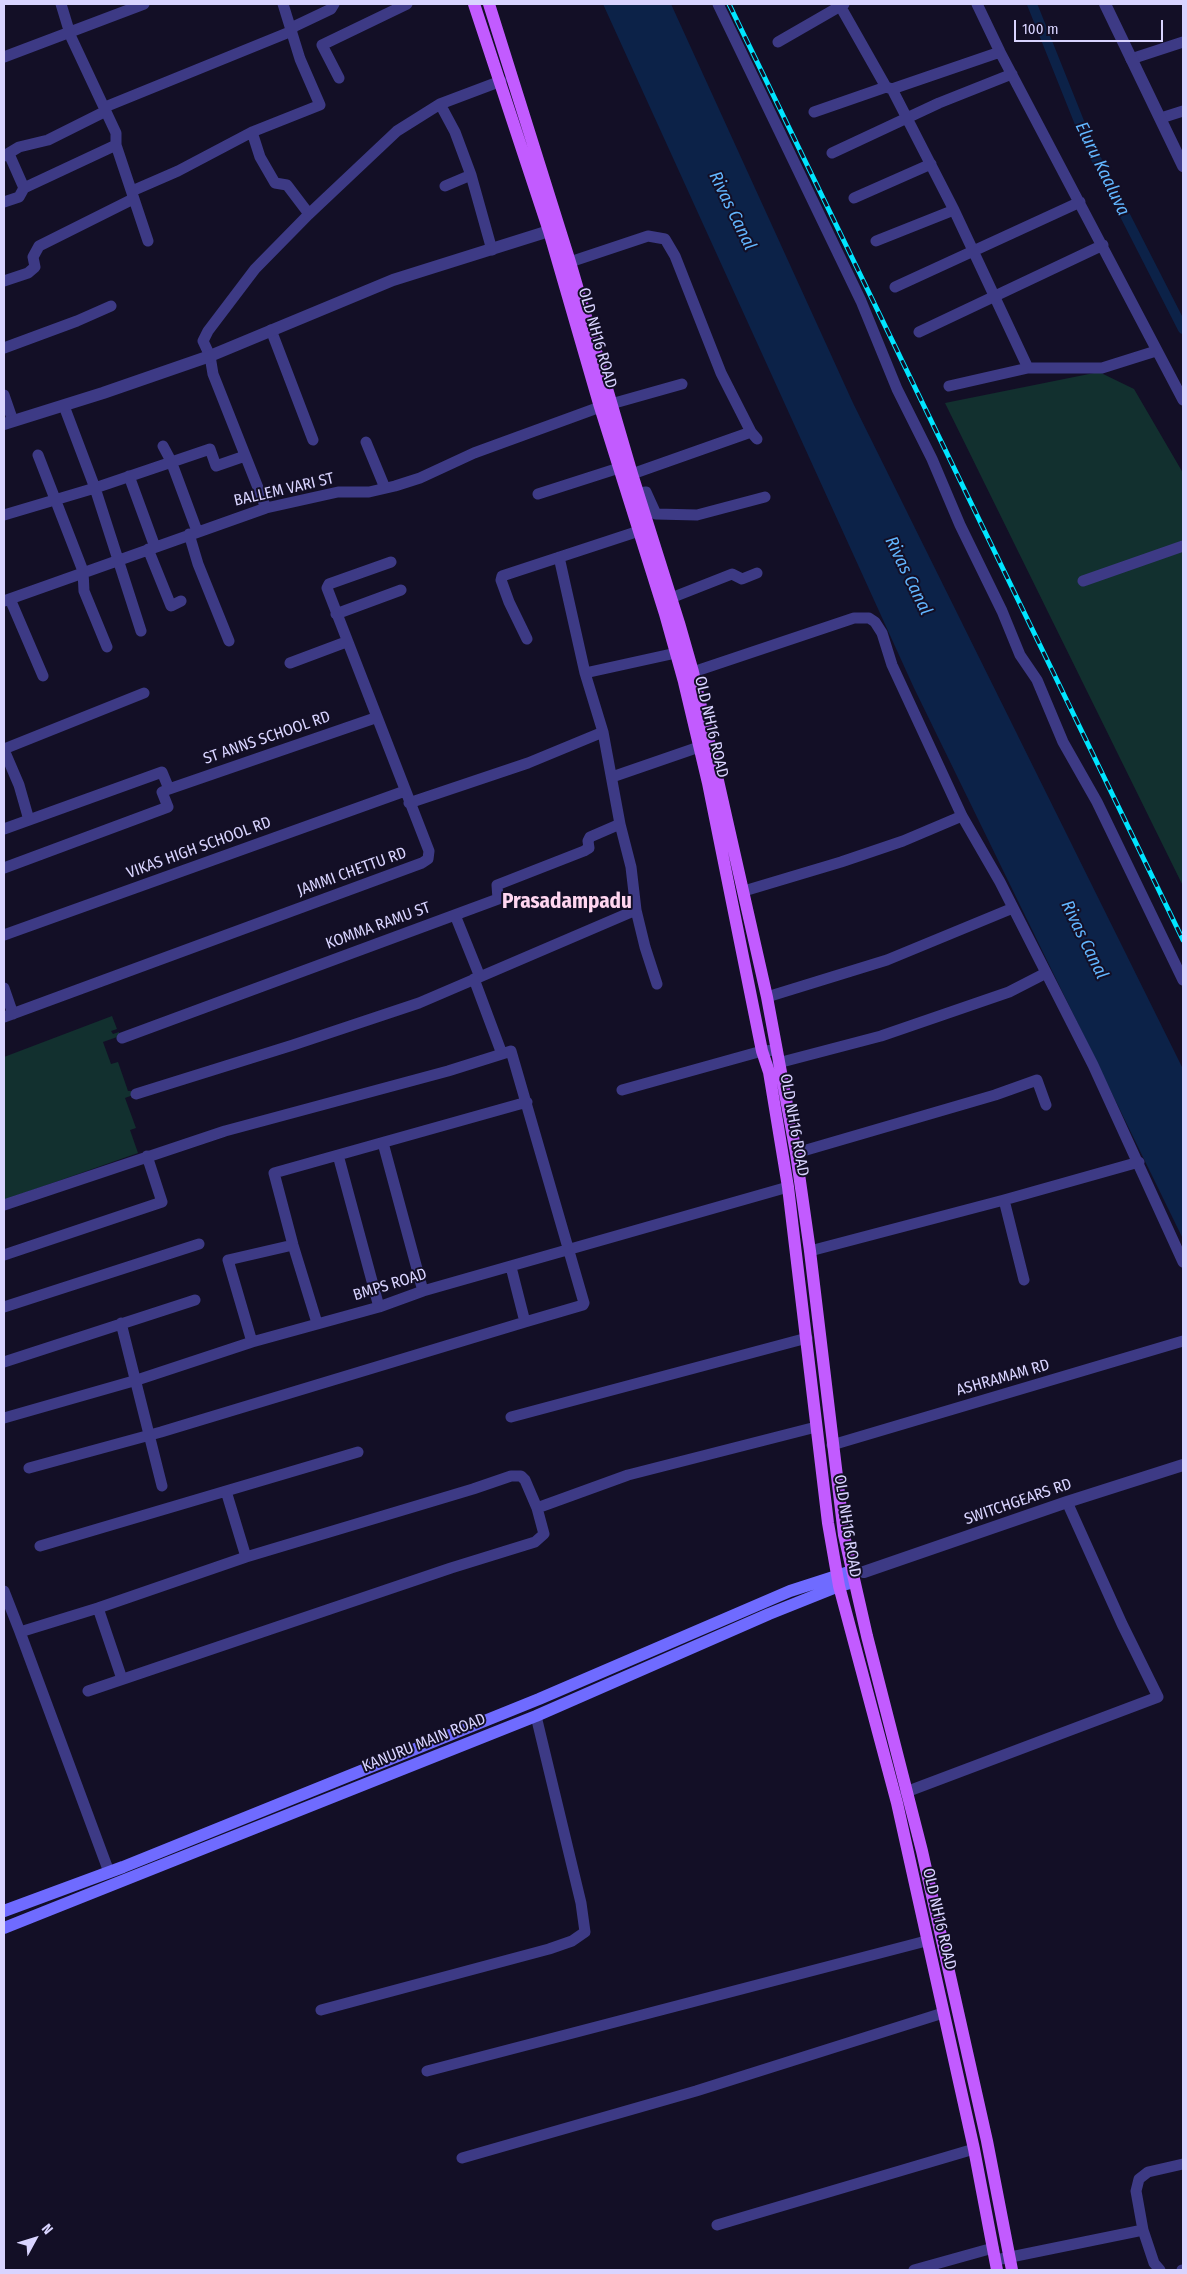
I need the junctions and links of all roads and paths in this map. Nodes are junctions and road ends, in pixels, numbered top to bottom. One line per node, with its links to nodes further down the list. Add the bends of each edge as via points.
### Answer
1 (61, 4): 13 (street)
2 (144, 4): 13 (street)
3 (283, 4): 12 (street)
4 (334, 4): 12 (street)
5 (407, 4): 20 (street, via 322,45)
6 (474, 4): 21 (main road, OLD NH16 ROAD)
7 (489, 4): 50 (main road, OLD NH16 ROAD)
8 (718, 4): 131 (street, via 861,301 897,389 1020,655 1037,680 1063,742 1097,802)
9 (841, 4): 14 (street); 22 (street)
10 (977, 4): 16 (street)
11 (1109, 5): 18 (street)
12 (291, 29): 24 (street); 29 (street, via 320,105)
13 (70, 31): 17 (street); 24 (street)
14 (778, 42)
15 (1183, 42): 18 (street)
16 (1000, 52): 19 (street); 22 (street)
17 (4, 57)
18 (1131, 59): 28 (street)
19 (1012, 74): 27 (street); 41 (street)
20 (339, 78)
21 (501, 81): 23 (street); 44 (main road, OLD NH16 ROAD)
22 (889, 88): 26 (street); 27 (street)
23 (440, 104): 35 (street, via 455,132); 43 (street, via 397,131)
24 (106, 109): 30 (street, via 116,133); 32 (street, via 48,140 19,147)
25 (1183, 110): 28 (street)
26 (814, 112)
27 (907, 118): 31 (street); 33 (street)
28 (1160, 118): 34 (street)
29 (252, 132): 38 (street); 43 (street, via 260,157 275,183 287,185)
30 (116, 145): 37 (street); 38 (street)
31 (832, 153)
32 (6, 155): 37 (street)
33 (931, 164): 39 (street); 42 (street)
34 (1183, 166)
35 (471, 175): 36 (street); 48 (street)
36 (445, 186)
37 (24, 188): 40 (street, via 19,197)
38 (133, 195): 45 (street); 51 (street, via 39,246 33,257 35,267)
39 (854, 198)
40 (4, 202)
41 (1080, 202): 47 (street); 49 (street)
42 (954, 210): 46 (street); 49 (street)
43 (309, 214): 59 (street, via 255,269 208,331 203,340)
44 (549, 231): 48 (street); 66 (main road, OLD NH16 ROAD)
45 (148, 241)
46 (876, 241)
47 (1103, 245): 53 (street); 58 (street)
48 (492, 250): 55 (street, via 393,280)
49 (973, 252): 52 (street); 53 (street)
50 (570, 262): 66 (main road, OLD NH16 ROAD); 75 (street, via 648,236 665,238 721,373 754,436)
51 (4, 282)
52 (895, 287)
53 (994, 297): 56 (street); 60 (street)
54 (111, 306): 57 (street)
55 (271, 330): 59 (street); 68 (street)
56 (919, 332)
57 (4, 348)
58 (1156, 351): 60 (street, via 1102,368); 64 (street)
59 (210, 356): 65 (street); 72 (street, via 213,374)
60 (1028, 368): 62 (street)
61 (682, 384): 66 (street, BALLEM VARI ST)
62 (949, 386)
63 (4, 395): 67 (street)
64 (1183, 400)
65 (64, 406): 67 (street); 77 (street)
66 (606, 406): 74 (main road, OLD NH16 ROAD); 75 (main road, OLD NH16 ROAD); 78 (street, BALLEM VARI ST, via 474,453 420,478)
67 (8, 422)
68 (314, 440)
69 (366, 442): 78 (street)
70 (163, 446): 73 (street)
71 (38, 455): 82 (street)
72 (245, 456): 73 (street, via 216,466 210,449); 83 (street)
73 (171, 461): 76 (street); 86 (street)
74 (619, 468): 80 (street); 85 (main road, OLD NH16 ROAD)
75 (632, 474): 79 (main road, OLD NH16 ROAD)
76 (129, 476): 77 (street); 88 (street)
77 (95, 488): 82 (street); 90 (street)
78 (385, 488): 83 (street, BALLEM VARI ST, via 362,493 338,492)
79 (638, 493): 81 (street, via 646,492 656,514 697,515); 96 (main road, OLD NH16 ROAD)
80 (538, 494)
81 (765, 497)
82 (56, 500): 84 (street); 92 (street)
83 (266, 508): 86 (street, BALLEM VARI ST)
84 (4, 515)
85 (639, 531): 89 (street); 105 (main road, OLD NH16 ROAD)
86 (193, 533): 88 (street, BALLEM VARI ST); 102 (street, via 198,564)
87 (1183, 546): 94 (street)
88 (152, 548): 90 (street, BALLEM VARI ST); 98 (street, via 171,606)
89 (559, 557): 101 (street, via 502,576 509,602); 108 (street)
90 (119, 559): 92 (street, BALLEM VARI ST); 100 (street)
91 (391, 562): 99 (street, JAMMI CHETTU RD, via 329,584 327,588)
92 (83, 571): 97 (street, BALLEM VARI ST); 104 (street, via 84,591)
93 (758, 573): 96 (street, via 742,578 732,574)
94 (1083, 581)
95 (401, 590): 99 (street)
96 (671, 598): 107 (main road, OLD NH16 ROAD)
97 (7, 600): 109 (street)
98 (181, 601)
99 (336, 614): 103 (street, JAMMI CHETTU RD)
100 (141, 631)
101 (527, 639)
102 (228, 641)
103 (346, 642): 106 (street); 111 (street, JAMMI CHETTU RD)
104 (107, 647)
105 (676, 653): 108 (street); 113 (main road, OLD NH16 ROAD)
106 (290, 663)
107 (693, 672): 119 (street, via 854,618 869,618 882,633 892,665); 124 (main road, OLD NH16 ROAD)
108 (585, 674): 112 (street)
109 (43, 676)
110 (144, 693): 114 (street)
111 (375, 718): 116 (street, ST ANNS SCHOOL RD); 117 (street, JAMMI CHETTU RD)
112 (603, 732): 115 (street); 118 (street, via 528,763)
113 (699, 747): 115 (street); 138 (main road, OLD NH16 ROAD)
114 (4, 749): 120 (street, via 19,784)
115 (612, 777): 121 (street)
116 (169, 789): 120 (street, via 162,772); 123 (street, via 162,792 168,806)
117 (405, 791): 118 (street, JAMMI CHETTU RD); 128 (street, VIKAS HIGH SCHOOL RD)
118 (409, 803): 135 (street, JAMMI CHETTU RD, via 428,851 428,859 422,863)
119 (962, 816): 124 (street, via 894,844); 125 (street)
120 (29, 820): 122 (street)
121 (620, 824): 126 (street, via 631,867); 127 (street, KOMMA RAMU ST, via 590,837 589,848 584,851 497,885 498,899)
122 (4, 829)
123 (4, 868)
124 (744, 891): 134 (main road, OLD NH16 ROAD)
125 (1013, 908): 129 (street); 134 (street, via 887,960)
126 (636, 910): 130 (street); 132 (street)
127 (454, 915): 130 (street); 136 (street, KOMMA RAMU ST)
128 (4, 935)
129 (1046, 973): 140 (street, via 1009,992 882,1036); 149 (street)
130 (477, 978): 139 (street); 142 (street, via 419,1003 293,1046)
131 (1183, 980)
132 (657, 984)
133 (4, 988): 135 (street)
134 (767, 997): 137 (main road, OLD NH16 ROAD)
135 (8, 1016)
136 (122, 1038)
137 (776, 1050): 138 (street); 140 (main road, OLD NH16 ROAD)
138 (762, 1051): 141 (street); 150 (main road, OLD NH16 ROAD)
139 (502, 1054): 143 (street, via 511,1051); 148 (street, via 225,1131)
140 (778, 1063): 146 (main road, OLD NH16 ROAD)
141 (622, 1090)
142 (136, 1094)
143 (526, 1102): 145 (street); 155 (street)
144 (1046, 1105): 146 (street, via 1037,1080)
145 (383, 1143): 147 (street); 161 (street)
146 (796, 1153): 156 (main road, OLD NH16 ROAD)
147 (338, 1155): 154 (street, via 274,1173); 164 (street)
148 (148, 1156): 152 (street); 157 (street, via 162,1202)
149 (1139, 1162): 151 (street); 158 (street)
150 (788, 1187): 155 (street, BMPS ROAD); 168 (main road, OLD NH16 ROAD)
151 (1004, 1200): 156 (street); 160 (street)
152 (4, 1204)
153 (199, 1244): 163 (street)
154 (293, 1245): 167 (street); 170 (street, via 228,1260)
155 (567, 1250): 159 (street, BMPS ROAD); 165 (street, via 583,1305)
156 (810, 1251): 177 (main road, OLD NH16 ROAD)
157 (4, 1255)
158 (1183, 1262)
159 (511, 1267): 161 (street, BMPS ROAD); 165 (street)
160 (1024, 1280)
161 (422, 1291): 164 (street, BMPS ROAD)
162 (195, 1300): 166 (street)
163 (4, 1307)
164 (379, 1307): 167 (street, BMPS ROAD)
165 (525, 1322): 176 (street)
166 (121, 1323): 171 (street); 172 (street)
167 (317, 1323): 170 (street, BMPS ROAD)
168 (807, 1338): 173 (street); 175 (main road, OLD NH16 ROAD)
169 (1183, 1341): 177 (street, ASHRAMAM RD)
170 (252, 1342): 172 (street, BMPS ROAD)
171 (4, 1362)
172 (137, 1380): 174 (street, BMPS ROAD); 176 (street)
173 (511, 1417)
174 (4, 1418)
175 (816, 1427): 184 (street, via 628,1475); 188 (main road, OLD NH16 ROAD)
176 (149, 1435): 180 (street); 181 (street)
177 (832, 1445): 187 (main road, OLD NH16 ROAD, via 844,1535)
178 (358, 1452): 182 (street)
179 (1183, 1465): 183 (street, SWITCHGEARS RD)
180 (29, 1468)
181 (162, 1486)
182 (226, 1491): 185 (street); 186 (street)
183 (1066, 1502): 187 (street, SWITCHGEARS RD); 195 (street, via 1158,1697)
184 (537, 1508): 186 (street, via 525,1480 521,1476 512,1476); 192 (street, via 544,1534 535,1542)
185 (40, 1546)
186 (246, 1557): 190 (street)
187 (857, 1575): 188 (main road, KANURU MAIN ROAD); 195 (main road, OLD NH16 ROAD)
188 (838, 1580): 194 (main road, KANURU MAIN ROAD, via 769,1614); 196 (main road, KANURU MAIN ROAD, via 790,1591 539,1699); 201 (main road, OLD NH16 ROAD, via 896,1803)
189 (4, 1591): 191 (street)
190 (98, 1608): 191 (street); 192 (street)
191 (20, 1632): 198 (street)
192 (122, 1680): 193 (street)
193 (88, 1691)
194 (536, 1716): 197 (main road, KANURU MAIN ROAD); 202 (street, via 581,1903 585,1932 572,1942 549,1949)
195 (906, 1792): 211 (main road, OLD NH16 ROAD, via 922,1851)
196 (261, 1810): 197 (main road); 198 (main road, KANURU MAIN ROAD)
197 (267, 1824): 200 (main road, KANURU MAIN ROAD)
198 (109, 1872): 199 (main road, KANURU MAIN ROAD)
199 (4, 1912): 200 (main road)
200 (6, 1927)
201 (926, 1941): 203 (main road, OLD NH16 ROAD); 204 (street)
202 (321, 2010)
203 (943, 2013): 205 (main road, OLD NH16 ROAD); 206 (street, via 696,2091)
204 (427, 2071)
205 (974, 2148): 208 (street); 210 (main road, OLD NH16 ROAD)
206 (462, 2158)
207 (1183, 2164): 209 (street, via 1148,2172 1139,2179 1136,2191)
208 (717, 2224)
209 (1143, 2230): 211 (street); 213 (street, via 1154,2263)
210 (995, 2259): 211 (street); 212 (street)
211 (1011, 2264)
212 (914, 2270)
213 (1160, 2270)

